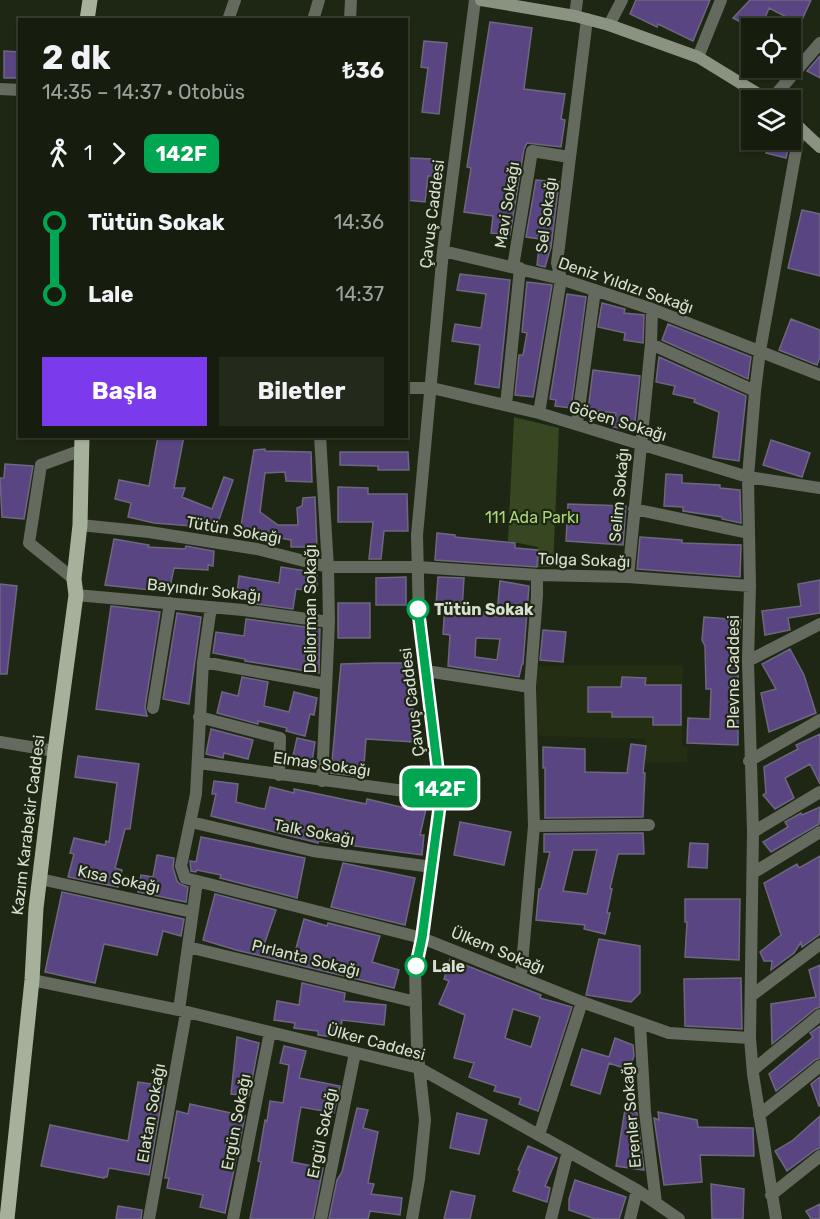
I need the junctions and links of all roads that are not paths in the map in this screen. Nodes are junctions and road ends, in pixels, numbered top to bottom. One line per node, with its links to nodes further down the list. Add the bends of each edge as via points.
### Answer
1 (90, 0): 11 (main road)
2 (235, 0): 12 (street)
3 (320, 0): 13 (street)
4 (351, 0): 14 (street)
5 (475, 0): 27 (street, Çavuş Caddesi)
6 (481, 0): 10 (main road)
7 (577, 0): 15 (street, Sel Sokağı)
8 (622, 0): 16 (street)
9 (721, 0): 18 (street)
10 (502, 2): 15 (main road)
11 (87, 18)
12 (229, 18)
13 (314, 18)
14 (350, 18)
15 (581, 18): 16 (main road); 26 (street, Sel Sokağı)
16 (609, 25): 18 (main road)
17 (820, 43): 22 (street)
18 (698, 57): 21 (main road)
19 (0, 89): 20 (street)
20 (18, 90)
21 (753, 90)
22 (779, 90)
23 (801, 130): 24 (main road)
24 (820, 147)
25 (791, 150): 33 (street, Plevne Caddesi)
26 (569, 157): 28 (street, Mavi Sokağı, via 532,151); 29 (street, Sel Sokağı, via 557,263)
27 (443, 251): 28 (street, Deniz Yıldızı Sokağı); 36 (street, Çavuş Caddesi)
28 (517, 267): 29 (street, Deniz Yıldızı Sokağı); 38 (street)
29 (561, 279): 30 (street, Deniz Yıldızı Sokağı); 39 (street, Sel Sokağı)
30 (595, 290): 31 (street, Deniz Yıldızı Sokağı); 40 (street)
31 (652, 309): 32 (street, Selim Sokağı); 33 (street, Deniz Yıldızı Sokağı)
32 (651, 344): 37 (street); 43 (street, Selim Sokağı)
33 (760, 351): 34 (street, Deniz Yıldızı Sokağı); 37 (street, Plevne Caddesi)
34 (820, 375)
35 (408, 388): 36 (street, Göçen Sokağı)
36 (432, 388): 38 (street, Göçen Sokağı); 50 (street, Çavuş Caddesi, via 417,535)
37 (755, 391): 44 (street, Plevne Caddesi)
38 (506, 405): 39 (street, Göçen Sokağı)
39 (539, 413): 40 (street, Göçen Sokağı)
40 (577, 424): 43 (street, Göçen Sokağı)
41 (320, 438): 49 (street, Deliorman Sokağı)
42 (82, 443): 47 (main road, Kazım Karabekir Caddesi); 53 (street, via 41,465 30,543)
43 (640, 445): 44 (street, Göçen Sokağı); 46 (street, Selim Sokağı)
44 (748, 477): 45 (street, Göçen Sokağı); 48 (street, Plevne Caddesi)
45 (820, 488)
46 (634, 509): 48 (street); 52 (street, Selim Sokağı)
47 (80, 525): 49 (street, Tütün Sokağı, via 257,549); 53 (main road, Kazım Karabekir Caddesi)
48 (748, 533): 54 (street, Plevne Caddesi)
49 (328, 567): 50 (street, Tütün Sokağı); 58 (street, Deliorman Sokağı)
50 (418, 567): 51 (street, Tolga Sokağı); 62 (street, Çavuş Caddesi, via 418,620)
51 (537, 575): 52 (street, Tolga Sokağı); 64 (street)
52 (628, 577): 54 (street, Tolga Sokağı)
53 (74, 579): 55 (main road, Kazım Karabekir Caddesi)
54 (750, 586): 60 (street, Plevne Caddesi)
55 (76, 596): 56 (street, Bayındır Sokağı); 69 (main road, Kazım Karabekir Caddesi)
56 (171, 603): 57 (street, Bayındır Sokağı); 65 (street)
57 (211, 607): 58 (street, Bayındır Sokağı); 61 (street)
58 (329, 622): 63 (street, Deliorman Sokağı)
59 (820, 624): 60 (street)
60 (748, 661): 70 (street, Plevne Caddesi)
61 (202, 662): 63 (street); 66 (street)
62 (426, 671): 64 (street); 75 (street, Çavuş Caddesi)
63 (326, 684): 73 (street, Deliorman Sokağı)
64 (530, 687): 78 (street)
65 (153, 708)
66 (199, 717): 71 (street); 72 (street, via 280,738)
67 (820, 720): 70 (street)
68 (0, 742): 69 (street)
69 (55, 751): 83 (main road, Kazım Karabekir Caddesi)
70 (749, 761): 79 (street, Plevne Caddesi)
71 (199, 763): 72 (street, Elmas Sokağı); 76 (street)
72 (279, 775): 73 (street, Elmas Sokağı)
73 (322, 781): 75 (street, Elmas Sokağı)
74 (820, 792): 79 (street)
75 (441, 796): 81 (street, Çavuş Caddesi)
76 (191, 822): 81 (street, Talk Sokağı, via 313,851); 84 (street, via 181,866 185,878)
77 (648, 825): 78 (street)
78 (534, 826): 89 (street)
79 (753, 832): 82 (street, Plevne Caddesi)
80 (820, 832): 82 (street)
81 (432, 867): 86 (street, Çavuş Caddesi)
82 (753, 873): 91 (street, Plevne Caddesi)
83 (40, 879): 85 (street, Kısa Sokağı); 90 (main road, Kazım Karabekir Caddesi)
84 (197, 882): 85 (street); 86 (street, Ülkem Sokağı)
85 (192, 912): 88 (street)
86 (422, 938): 89 (street, Ülkem Sokağı); 92 (street, Çavuş Caddesi, via 415,970)
87 (820, 944): 91 (street)
88 (188, 947): 92 (street, Pırlanta Sokağı); 94 (street)
89 (521, 976): 93 (street, Ülkem Sokağı)
90 (32, 980): 94 (street, Ülker Caddesi); 107 (main road, Kazım Karabekir Caddesi)
91 (751, 996): 98 (street, Plevne Caddesi)
92 (416, 1002): 101 (street, Çavuş Caddesi)
93 (582, 1002): 96 (street, Ülkem Sokağı); 104 (street)
94 (182, 1011): 97 (street, Ülker Caddesi); 112 (street, Elatan Sokağı)
95 (820, 1015): 102 (street)
96 (640, 1024): 98 (street, Ülkem Sokağı, via 669,1033); 110 (street, Erenler Sokağı)
97 (270, 1032): 99 (street, Ülker Caddesi); 113 (street, Ergün Sokağı)
98 (750, 1038): 102 (street, Plevne Caddesi)
99 (355, 1053): 101 (street, Ülker Caddesi); 114 (street, Ergül Sokağı)
100 (820, 1066): 103 (street)
101 (419, 1068): 104 (street, Ülker Caddesi); 115 (street, Çavuş Caddesi, via 425,1120)
102 (753, 1070): 103 (street, Plevne Caddesi)
103 (759, 1115): 109 (street, Plevne Caddesi)
104 (539, 1134): 105 (street, Ülker Caddesi)
105 (568, 1151): 108 (street, Ülker Caddesi); 116 (street)
106 (820, 1156): 109 (street)
107 (5, 1177): 111 (main road, Kazım Karabekir Caddesi)
108 (637, 1190): 110 (street, Ülker Caddesi); 117 (street)
109 (771, 1196): 119 (street, Plevne Caddesi)
110 (656, 1203): 118 (street, Ülker Caddesi)
111 (7, 1219)
112 (149, 1219)
113 (233, 1219)
114 (321, 1219)
115 (412, 1219)
116 (551, 1219)
117 (630, 1219)
118 (679, 1219)
119 (776, 1219)

